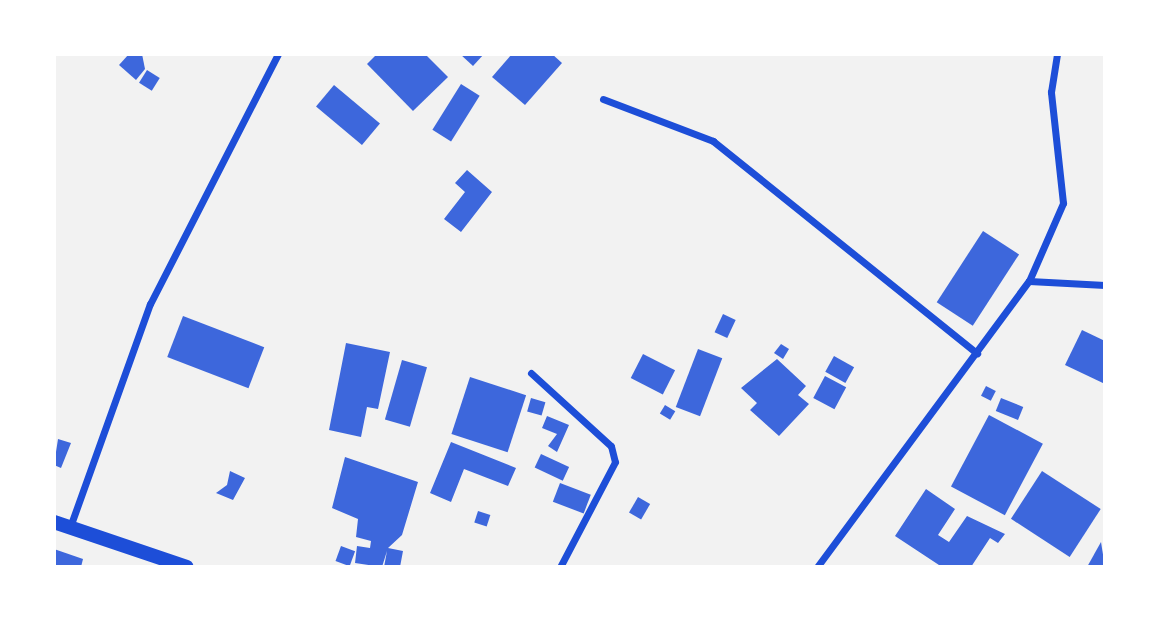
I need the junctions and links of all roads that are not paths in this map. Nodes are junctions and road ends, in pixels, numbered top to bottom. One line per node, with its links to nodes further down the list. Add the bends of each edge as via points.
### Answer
1 (278, 54): 9 (street, via 150,304)
2 (1057, 54): 4 (street, via 1051,92 1063,203)
3 (603, 99): 6 (street, via 713,141)
4 (1029, 281): 5 (street); 6 (street)
5 (1105, 285)
6 (977, 353): 12 (street)
7 (531, 373): 11 (street, via 611,446 615,463)
8 (54, 523): 9 (main road)
9 (70, 528): 10 (main road)
10 (187, 567)
11 (560, 567)
12 (817, 567)

